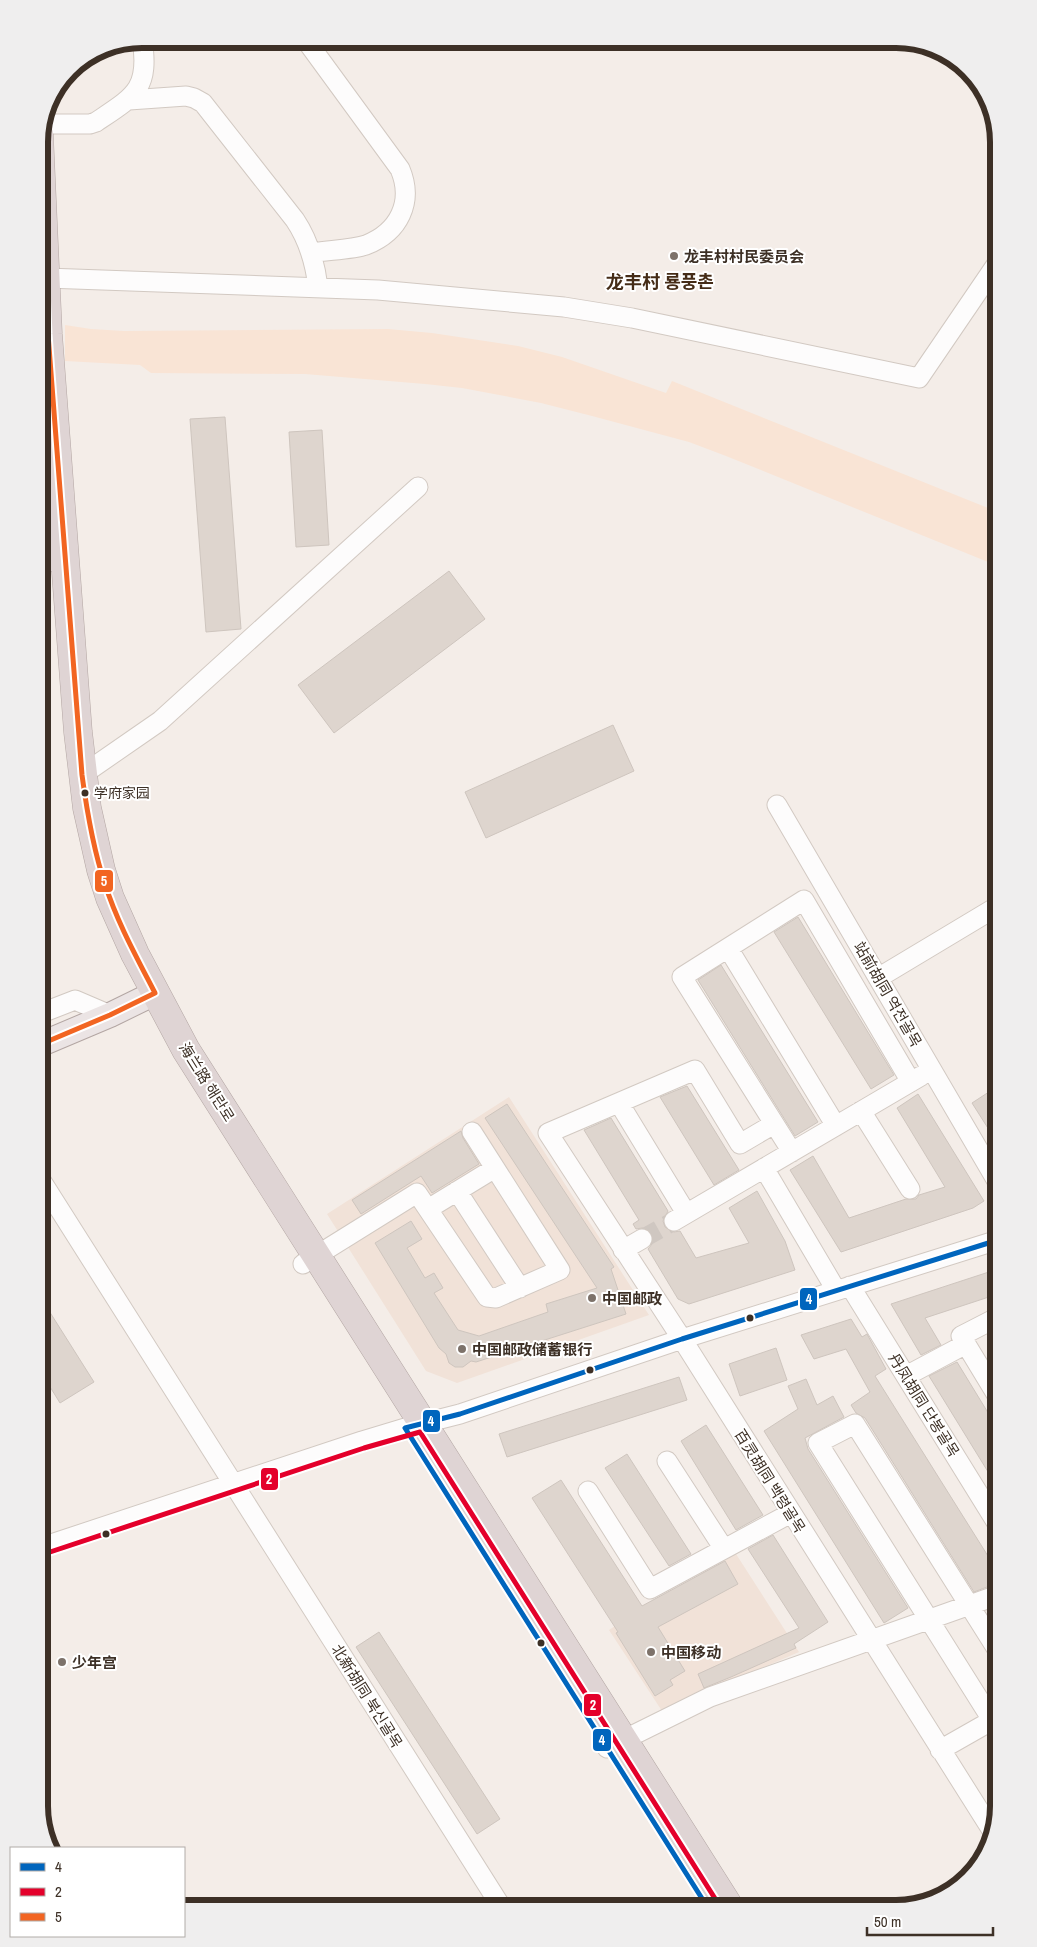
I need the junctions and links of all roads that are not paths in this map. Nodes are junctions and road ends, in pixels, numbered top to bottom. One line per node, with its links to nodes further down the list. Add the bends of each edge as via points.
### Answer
1 (143, 48): 3 (street, via 144,71 138,89)
2 (312, 48): 5 (street, via 400,169 405,182 406,202 398,220 377,239 365,245)
3 (129, 100): 4 (street, via 90,124); 5 (street, via 186,96 204,103 295,220)
4 (49, 124)
5 (311, 253): 8 (street)
6 (990, 274): 8 (street, via 919,378 632,318 564,307)
7 (48, 278): 8 (street)
8 (318, 287)
9 (48, 334): 12 (highway, 海兰路 해란로)
10 (418, 487): 12 (street, via 160,721)
11 (48, 586): 17 (highway, 海兰路 해란로, via 60,734 72,827 80,861 116,959)
12 (82, 775): 17 (highway, 海兰路 해란로, via 86,808 110,898)
13 (778, 805): 16 (street, 站前胡同 역전골목)
14 (990, 911): 16 (street)
15 (728, 948): 22 (street, via 804,900); 25 (street, via 682,977); 26 (street)
16 (878, 978): 21 (street, 站前胡同 역전골목)
17 (146, 997): 19 (main road); 39 (highway, 海兰路 해란로, via 186,1050)
18 (48, 1010): 19 (street, via 75,1000)
19 (110, 1015): 20 (main road)
20 (48, 1041)
21 (932, 1070): 22 (street); 31 (street, 站前胡同 역전골목)
22 (911, 1082): 24 (street)
23 (619, 1103): 25 (street, via 695,1070 740,1144); 30 (street, via 680,1217); 38 (street, 百灵胡同 백령골목, via 548,1134)
24 (862, 1111): 26 (street); 32 (street)
25 (774, 1124): 28 (street)
26 (836, 1126): 28 (street)
27 (472, 1132): 29 (street)
28 (792, 1152): 30 (street)
29 (494, 1168): 34 (street); 40 (street, via 560,1270)
30 (764, 1168): 41 (street, 丹凤胡同 단봉골목)
31 (990, 1169)
32 (910, 1189)
33 (48, 1191): 49 (street, 北新胡同 북신골목)
34 (457, 1191): 35 (street); 40 (street)
35 (428, 1210): 39 (street, via 417,1192); 40 (street, via 487,1298 496,1298)
36 (642, 1239): 38 (street)
37 (990, 1242): 41 (street)
38 (623, 1250): 43 (street, 百灵胡同 백령골목)
39 (310, 1260): 47 (highway, 海兰路 해란로)
40 (520, 1288)
41 (843, 1288): 43 (street); 45 (street, 丹凤胡同 단봉골목)
42 (990, 1321): 44 (street, via 960,1336)
43 (682, 1339): 47 (street, via 460,1414); 52 (street, 百灵胡同 백령골목)
44 (966, 1344): 45 (street); 46 (street)
45 (906, 1376): 51 (street, 丹凤胡同 단봉골목)
46 (990, 1384)
47 (414, 1426): 49 (street); 62 (highway, 海兰路 해란로)
48 (667, 1461): 54 (street)
49 (233, 1484): 53 (street); 65 (street, 北新胡同 북신골목)
50 (588, 1490): 54 (street, via 650,1589)
51 (990, 1512)
52 (791, 1514): 54 (street); 59 (street, 百灵胡同 백령골목)
53 (48, 1545)
54 (724, 1549)
55 (990, 1598): 56 (street)
56 (969, 1605): 57 (street); 57 (street, via 856,1424 818,1443); 58 (street)
57 (929, 1619): 59 (street); 60 (street)
58 (990, 1638)
59 (870, 1639): 62 (street, via 710,1697); 63 (street, 百灵胡同 백령골목)
60 (990, 1711)
61 (990, 1722): 63 (street)
62 (615, 1744): 66 (highway, 海兰路 해란로); 67 (highway, 海兰路 해란로)
63 (940, 1750): 64 (street, 百灵胡同 백령골목)
64 (988, 1824)
65 (497, 1899)
66 (703, 1900)
67 (724, 1900)

